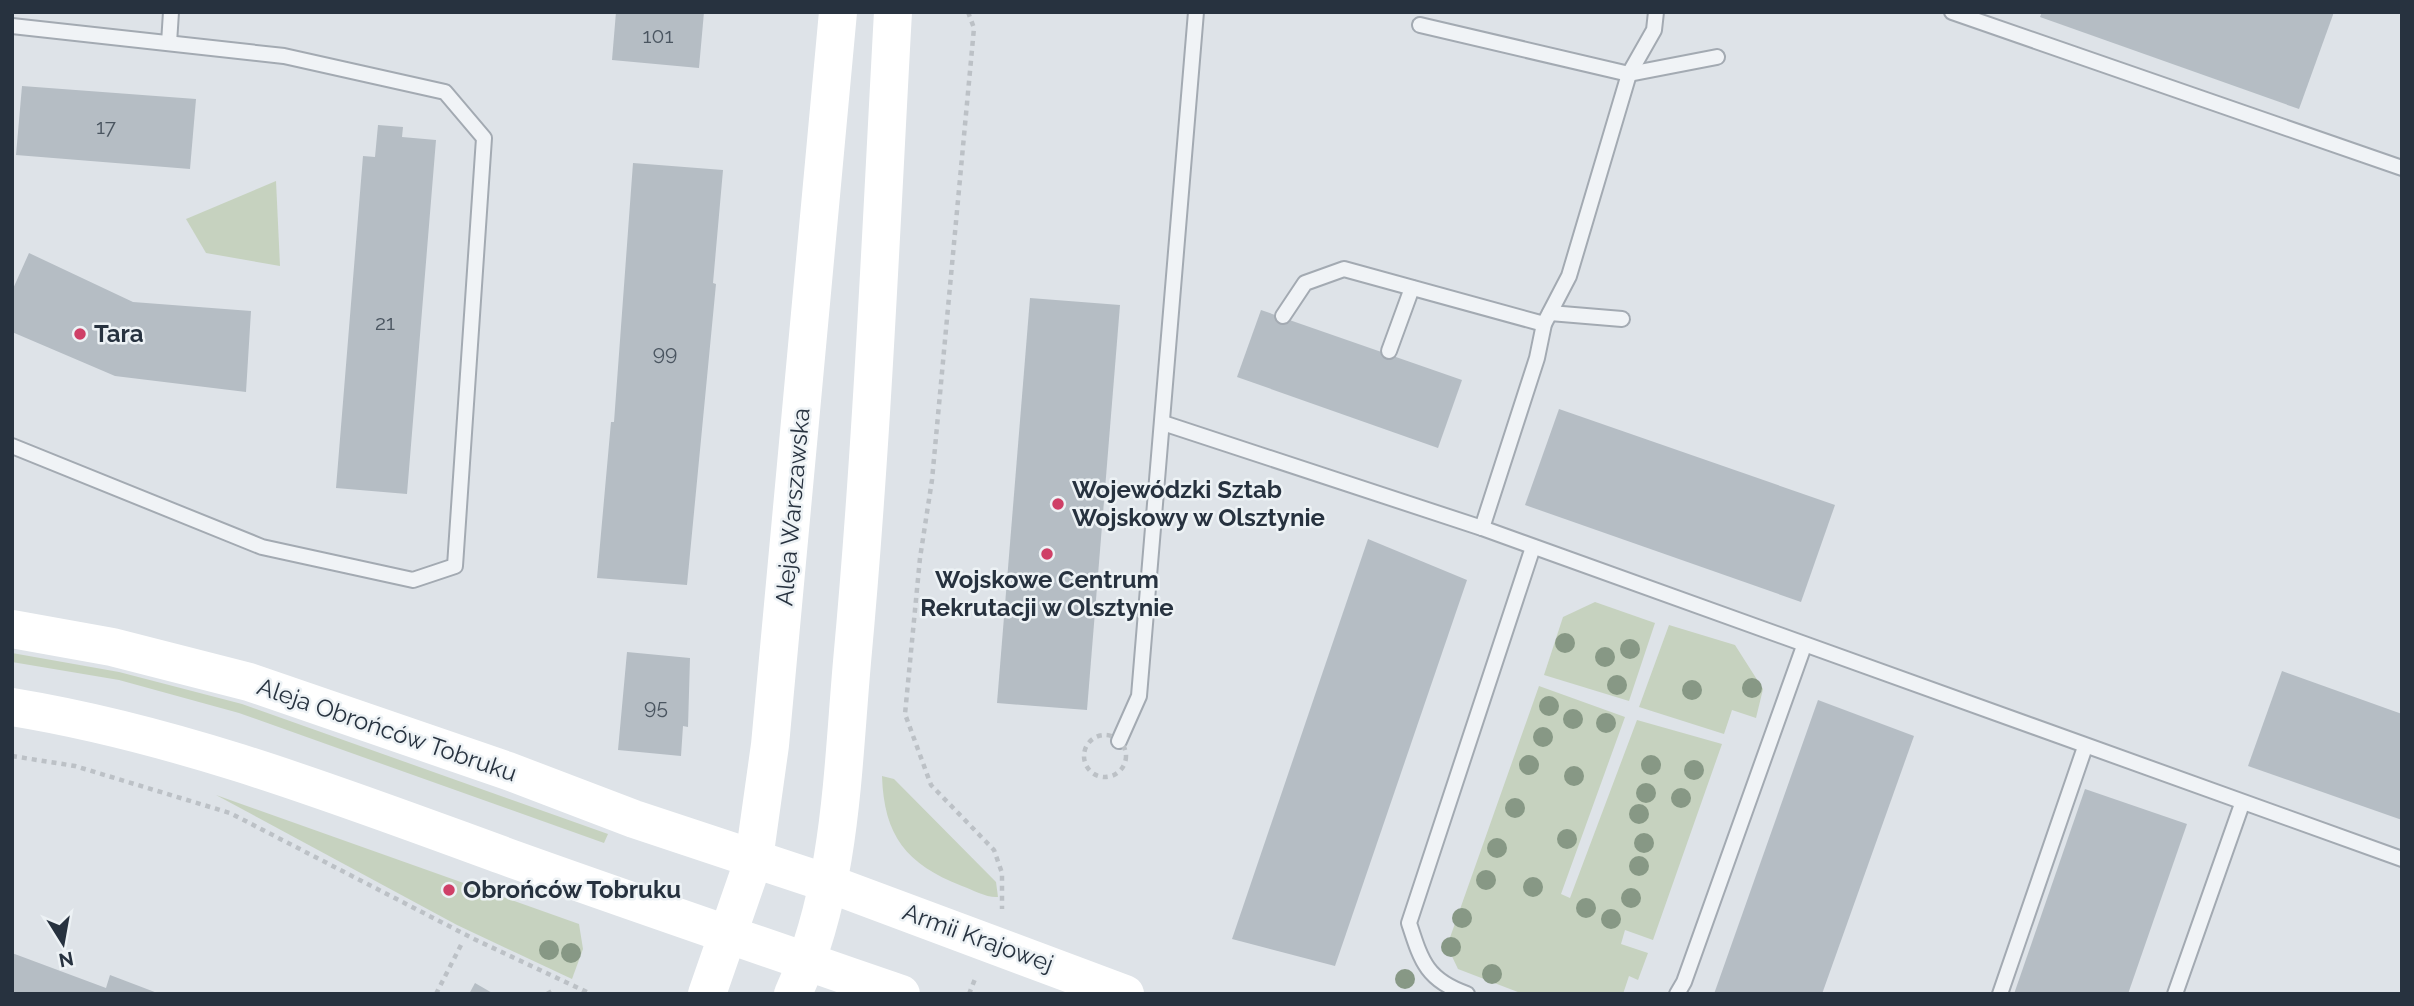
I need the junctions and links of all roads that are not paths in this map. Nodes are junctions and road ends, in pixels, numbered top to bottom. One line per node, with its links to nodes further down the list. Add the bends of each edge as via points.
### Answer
1 (171, 12): 9 (lane)
2 (838, 12): 28 (main road, Aleja Warszawska, via 774,715)
3 (893, 12): 30 (main road, via 856,613)
4 (1196, 12): 18 (lane)
5 (1656, 12): 11 (lane, via 1654,30)
6 (1952, 12): 12 (lane)
7 (1420, 25): 11 (lane)
8 (12, 26): 9 (lane)
9 (169, 43): 19 (lane, via 284,56 444,92 484,138 455,566 413,580 261,547)
10 (1717, 57): 11 (lane)
11 (1629, 74): 15 (lane, via 1569,276)
12 (2402, 168)
13 (1412, 288): 14 (lane, via 1344,269 1305,283); 15 (lane); 17 (lane)
14 (1283, 316)
15 (1547, 318): 16 (lane); 20 (lane)
16 (1622, 319)
17 (1389, 351)
18 (1163, 423): 20 (lane); 25 (lane, via 1139,696)
19 (12, 446)
20 (1482, 528): 21 (lane)
21 (1533, 547): 23 (lane); 36 (lane, via 1409,923 1423,965 1451,988)
22 (12, 629): 28 (main road, Aleja Obrońców Tobruku, via 112,647 249,682)
23 (1804, 646): 26 (lane); 37 (lane)
24 (12, 707): 31 (main road, via 163,739 306,784)
25 (1119, 741)
26 (2085, 747): 27 (lane); 38 (lane)
27 (2242, 804): 29 (lane); 39 (lane)
28 (754, 859): 30 (main road, Aleja Obrońców Tobruku); 31 (main road, Aleja Warszawska)
29 (2402, 859)
30 (830, 884): 32 (main road); 35 (main road, Armii Krajowej)
31 (730, 935): 32 (main road); 33 (main road, Aleja Warszawska)
32 (800, 978): 34 (main road)
33 (707, 994)
34 (901, 994)
35 (1125, 994)
36 (1467, 994)
37 (1677, 994)
38 (2000, 994)
39 (2175, 994)

